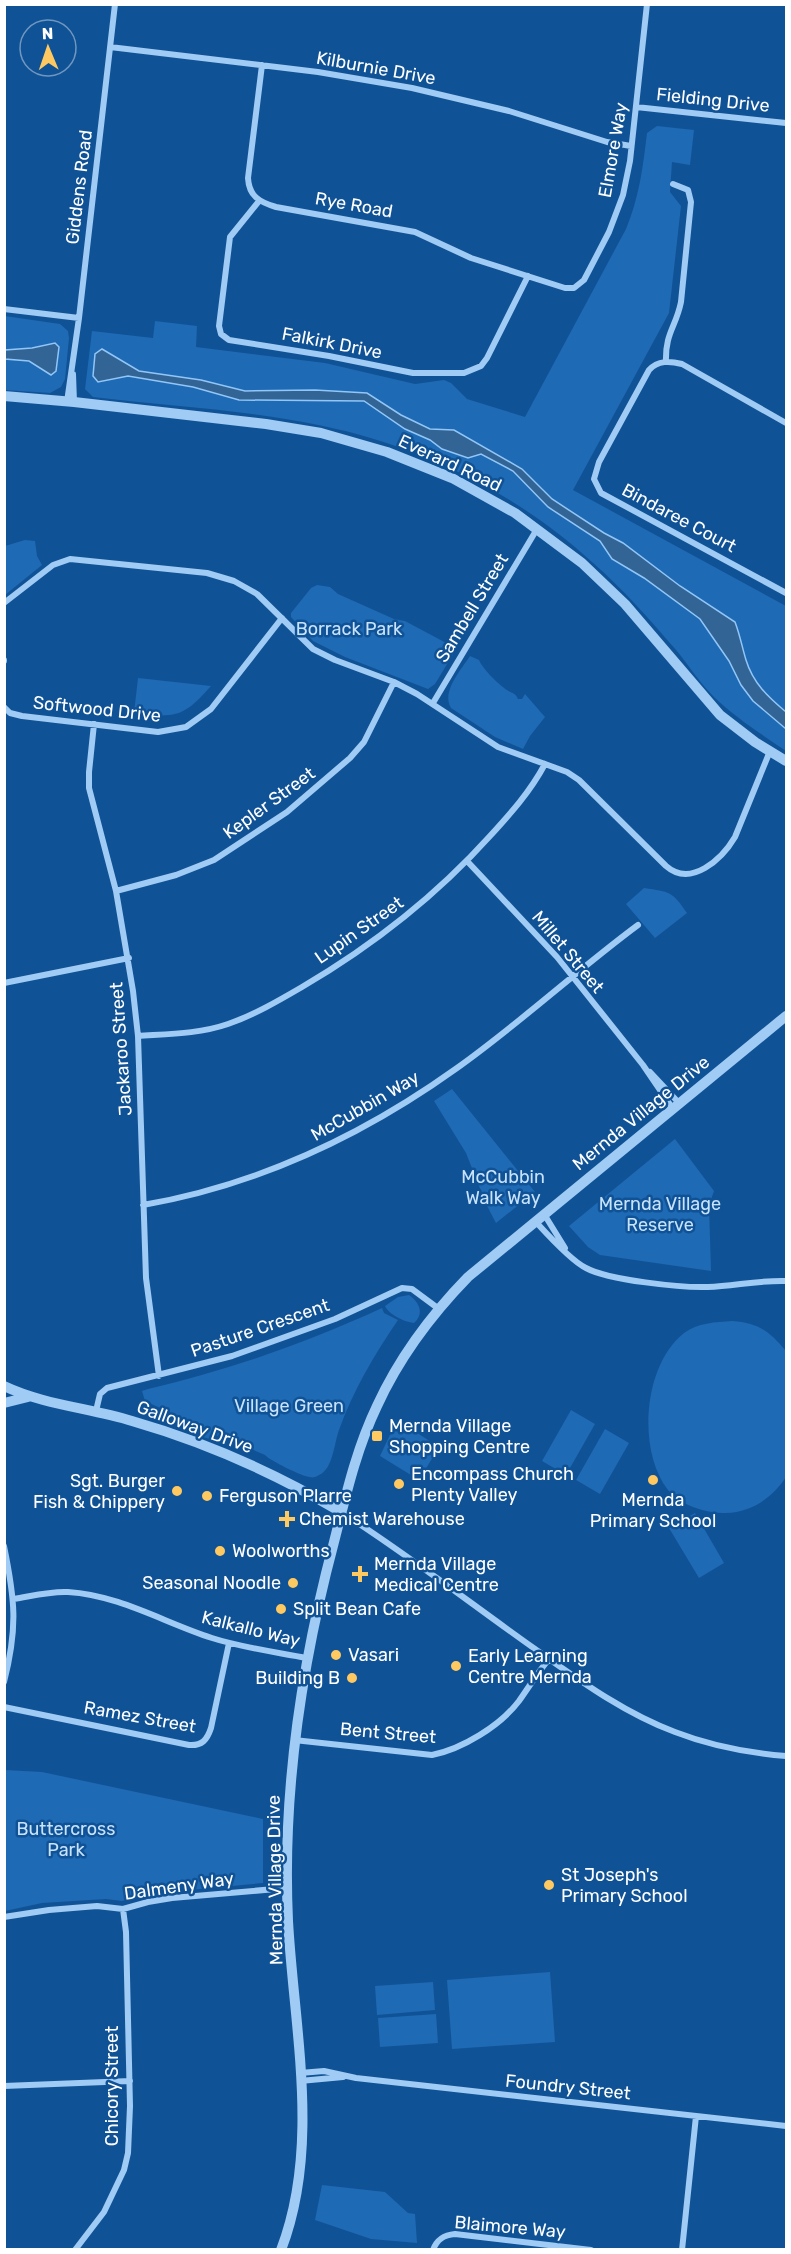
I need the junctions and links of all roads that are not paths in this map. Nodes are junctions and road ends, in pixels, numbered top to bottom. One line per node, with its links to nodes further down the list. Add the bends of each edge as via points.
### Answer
1 (115, 4): 3 (street, Giddens Road)
2 (647, 4): 5 (street, Elmore Way)
3 (110, 47): 4 (street, Kilburnie Drive); 13 (street, Giddens Road)
4 (262, 65): 7 (street, Kilburnie Drive, via 412,88); 9 (street, via 248,178 250,192)
5 (636, 107): 6 (street, Fielding Drive); 7 (street, Elmore Way)
6 (786, 123)
7 (632, 146): 11 (street, Elmore Way, via 616,215 584,280)
8 (673, 184): 14 (street, via 688,190 691,202 681,302 667,339)
9 (259, 201): 10 (street, Rye Road, via 415,232 471,258); 10 (street, Falkirk Drive, via 233,230 228,245 219,326 221,334 229,340 414,373 464,373 481,366 487,358)
10 (528, 276): 11 (street, Rye Road)
11 (574, 288)
12 (4, 309): 13 (street)
13 (79, 318): 16 (street, Giddens Road, via 69,385)
14 (666, 362): 17 (street, via 682,364); 19 (street, Bindaree Court, via 649,370 599,462 596,486 601,493)
15 (4, 396): 16 (street, Everard Road)
16 (71, 402): 18 (street, Everard Road, via 321,433 387,452 452,478)
17 (786, 423)
18 (537, 529): 23 (street, Sambell Street); 26 (street, Everard Road, via 582,563 625,604 720,715)
19 (786, 593)
20 (4, 603): 21 (street, via 53,565 80,559 224,577 257,594)
21 (282, 618): 22 (street, via 313,649); 25 (street, Softwood Drive, via 211,709 186,727 158,732)
22 (394, 682): 23 (street); 30 (street, Kepler Street, via 364,742 287,812 213,860 176,875)
23 (433, 704): 28 (street, via 498,747)
24 (4, 707): 25 (street, Softwood Drive, via 15,715)
25 (94, 724): 30 (street, Jackaroo Street, via 89,788)
26 (770, 751): 27 (street, Everard Road); 28 (street, via 729,847 700,872 687,875 666,866 579,780)
27 (786, 761)
28 (545, 764): 29 (street, Lupin Street, via 523,800)
29 (467, 861): 33 (street, Millet Street); 36 (street, Lupin Street, via 415,909 369,944 276,1002 216,1028)
30 (116, 891): 32 (street, Jackaroo Street)
31 (638, 925): 33 (street, McCubbin Way)
32 (129, 958): 34 (street); 36 (street, Jackaroo Street)
33 (572, 977): 37 (street, Millet Street, via 642,1065 666,1087); 38 (street, McCubbin Way, via 458,1067 344,1138 242,1181)
34 (4, 983)
35 (786, 1016): 37 (street, Mernda Village Drive)
36 (138, 1036): 38 (street, Jackaroo Street)
37 (676, 1106): 39 (street, Mernda Village Drive)
38 (143, 1204): 44 (street, Jackaroo Street, via 146,1278)
39 (544, 1214): 40 (street, Mernda Village Drive); 41 (street)
40 (535, 1221): 41 (street); 43 (street, Mernda Village Drive, via 468,1278)
41 (566, 1251): 42 (street, via 586,1269 664,1284 706,1287)
42 (786, 1281)
43 (439, 1309): 44 (street, Pasture Crescent, via 412,1289 402,1288 290,1336); 49 (street, Mernda Village Drive, via 399,1365 377,1405 356,1457)
44 (159, 1376): 48 (street, Pasture Crescent, via 107,1388 100,1394)
45 (4, 1386): 46 (street, Galloway Drive)
46 (28, 1397): 47 (street, Galloway Drive); 48 (street, Galloway Drive)
47 (4, 1403)
48 (96, 1411): 49 (street, Galloway Drive, via 230,1455)
49 (341, 1512): 53 (street, Mernda Village Drive); 54 (street)
50 (5, 1546): 51 (street)
51 (14, 1599): 52 (street, Kalkallo Way, via 54,1592 90,1596); 55 (street, via 12,1648)
52 (229, 1643): 53 (street, Kalkallo Way); 56 (street, Ramez Street, via 211,1728 200,1744)
53 (307, 1658): 57 (street, Mernda Village Drive)
54 (549, 1659): 57 (street, Bent Street, via 505,1717 448,1752 432,1755); 58 (street, via 618,1706 675,1732 746,1751)
55 (4, 1682)
56 (4, 1707)
57 (294, 1740): 59 (street, Mernda Village Drive)
58 (786, 1756)
59 (287, 1888): 60 (street, Dalmeny Way, via 172,1898); 62 (street, Mernda Village Drive)
60 (123, 1909): 61 (street, Dalmeny Way, via 97,1906); 63 (street, Chicory Street)
61 (4, 1917)
62 (300, 2077): 65 (street, Foundry Street, via 324,2071); 68 (street, Mernda Village Drive, via 302,2166)
63 (130, 2081): 64 (street); 67 (street, Chicory Street, via 130,2134 124,2170 104,2212)
64 (4, 2086)
65 (696, 2116): 66 (street, Foundry Street); 71 (street)
66 (786, 2126)
67 (75, 2250)
68 (281, 2250)
69 (433, 2250): 70 (street, Blaimore Way, via 438,2241 455,2234)
70 (591, 2250)
71 (682, 2250)

